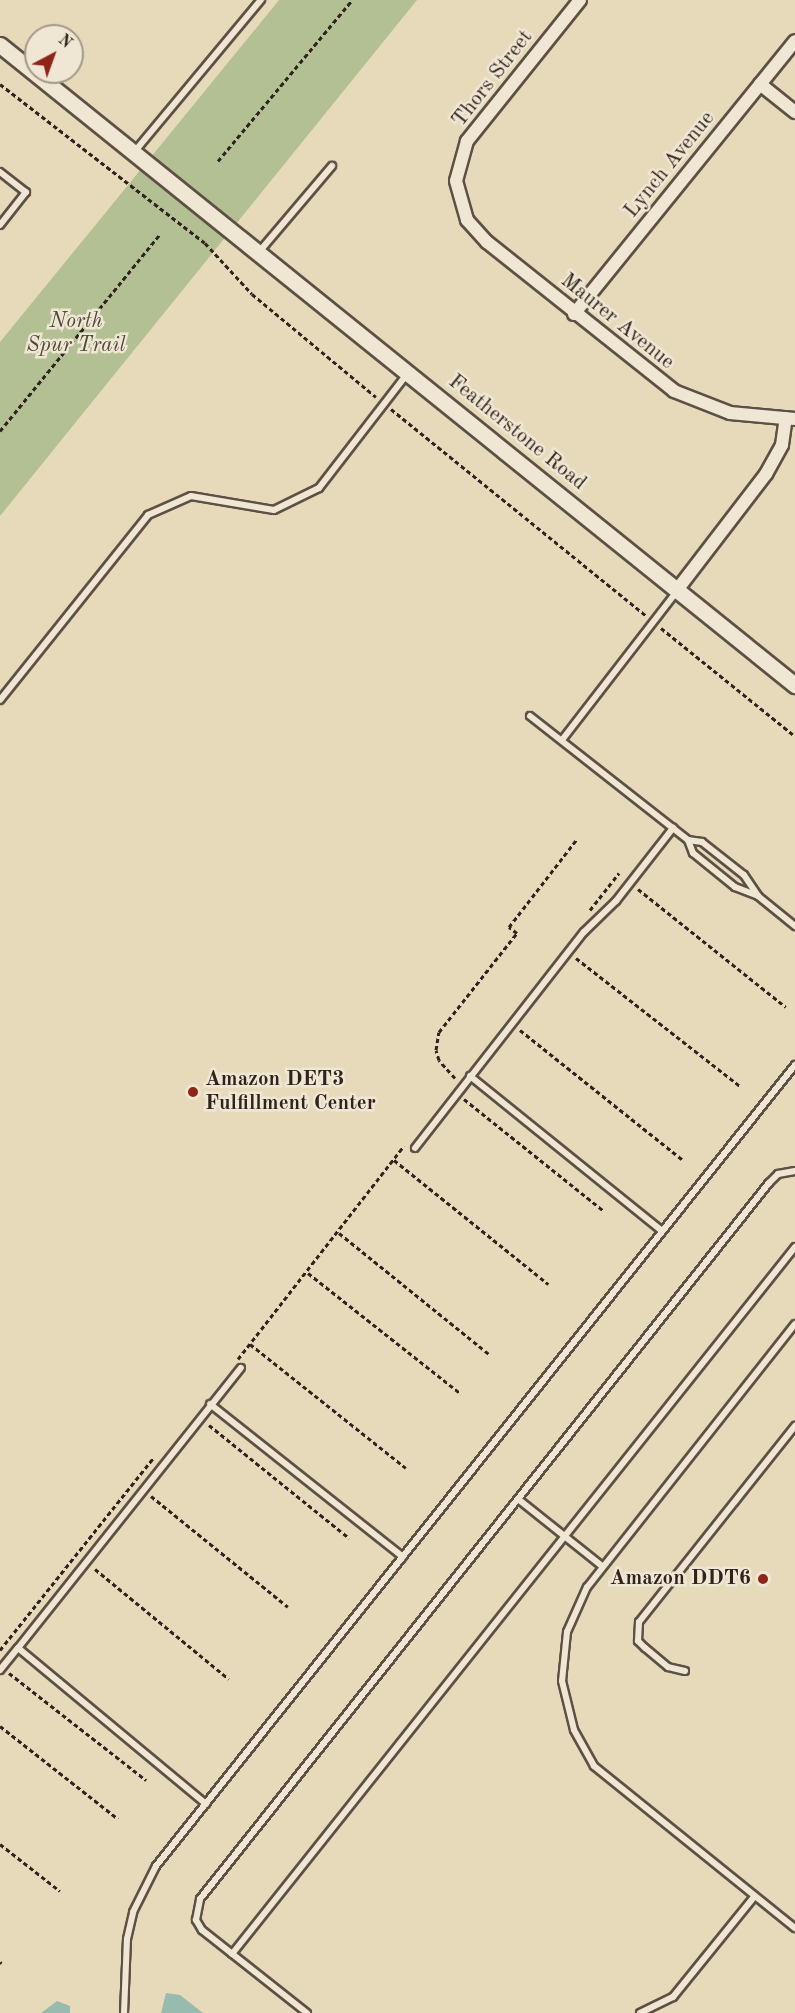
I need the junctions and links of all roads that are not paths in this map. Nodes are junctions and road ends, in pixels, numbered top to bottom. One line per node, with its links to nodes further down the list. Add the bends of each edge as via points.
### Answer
1 (261, 0): 7 (lane)
2 (580, 0): 10 (street, Thors Street, via 467,141 458,164)
3 (795, 41): 5 (street, Lynch Avenue)
4 (0, 45): 7 (street, Featherstone Road)
5 (760, 84): 6 (street); 13 (street, Lynch Avenue)
6 (795, 112)
7 (135, 152): 12 (street, Featherstone Road)
8 (332, 166): 12 (lane)
9 (0, 172): 11 (lane, via 26,192)
10 (457, 190): 13 (street, Maurer Avenue, via 467,220 481,237)
11 (0, 225)
12 (260, 252): 14 (street, Featherstone Road)
13 (574, 314): 15 (street, Maurer Avenue, via 649,375 687,398 730,413)
14 (408, 373): 16 (street, Featherstone Road); 18 (lane, via 319,488 274,510 191,496 148,515)
15 (790, 419): 16 (street, via 782,445 766,474)
16 (677, 590): 17 (street, Featherstone Road); 20 (lane)
17 (795, 686)
18 (0, 700)
19 (530, 716): 20 (lane)
20 (562, 740): 21 (lane)
21 (673, 828): 22 (lane); 26 (lane)
22 (688, 840): 23 (lane, via 693,853 735,887); 23 (lane, via 702,842 744,875)
23 (758, 896): 24 (lane)
24 (795, 926)
25 (795, 1065): 29 (lane)
26 (470, 1076): 27 (lane); 29 (lane)
27 (415, 1148)
28 (795, 1171): 35 (lane, via 773,1178)
29 (662, 1231): 37 (lane)
30 (795, 1246): 36 (lane)
31 (795, 1324): 38 (lane)
32 (241, 1368): 33 (lane)
33 (210, 1404): 37 (lane); 39 (lane)
34 (795, 1426): 41 (lane, via 639,1622 638,1641 668,1667)
35 (518, 1499): 36 (lane); 45 (lane, via 200,1899 196,1920)
36 (565, 1537): 38 (lane); 45 (lane)
37 (403, 1557): 42 (lane)
38 (602, 1566): 43 (lane, via 575,1609 562,1657 567,1707 583,1751 609,1781)
39 (18, 1648): 40 (lane); 42 (lane)
40 (1, 1669)
41 (685, 1671)
42 (206, 1804): 46 (lane, via 156,1866 133,1912 127,1939)
43 (754, 1897): 44 (lane); 48 (lane, via 673,1997)
44 (795, 1928)
45 (232, 1954): 47 (lane)
46 (124, 2013)
47 (308, 2013)
48 (640, 2013)

